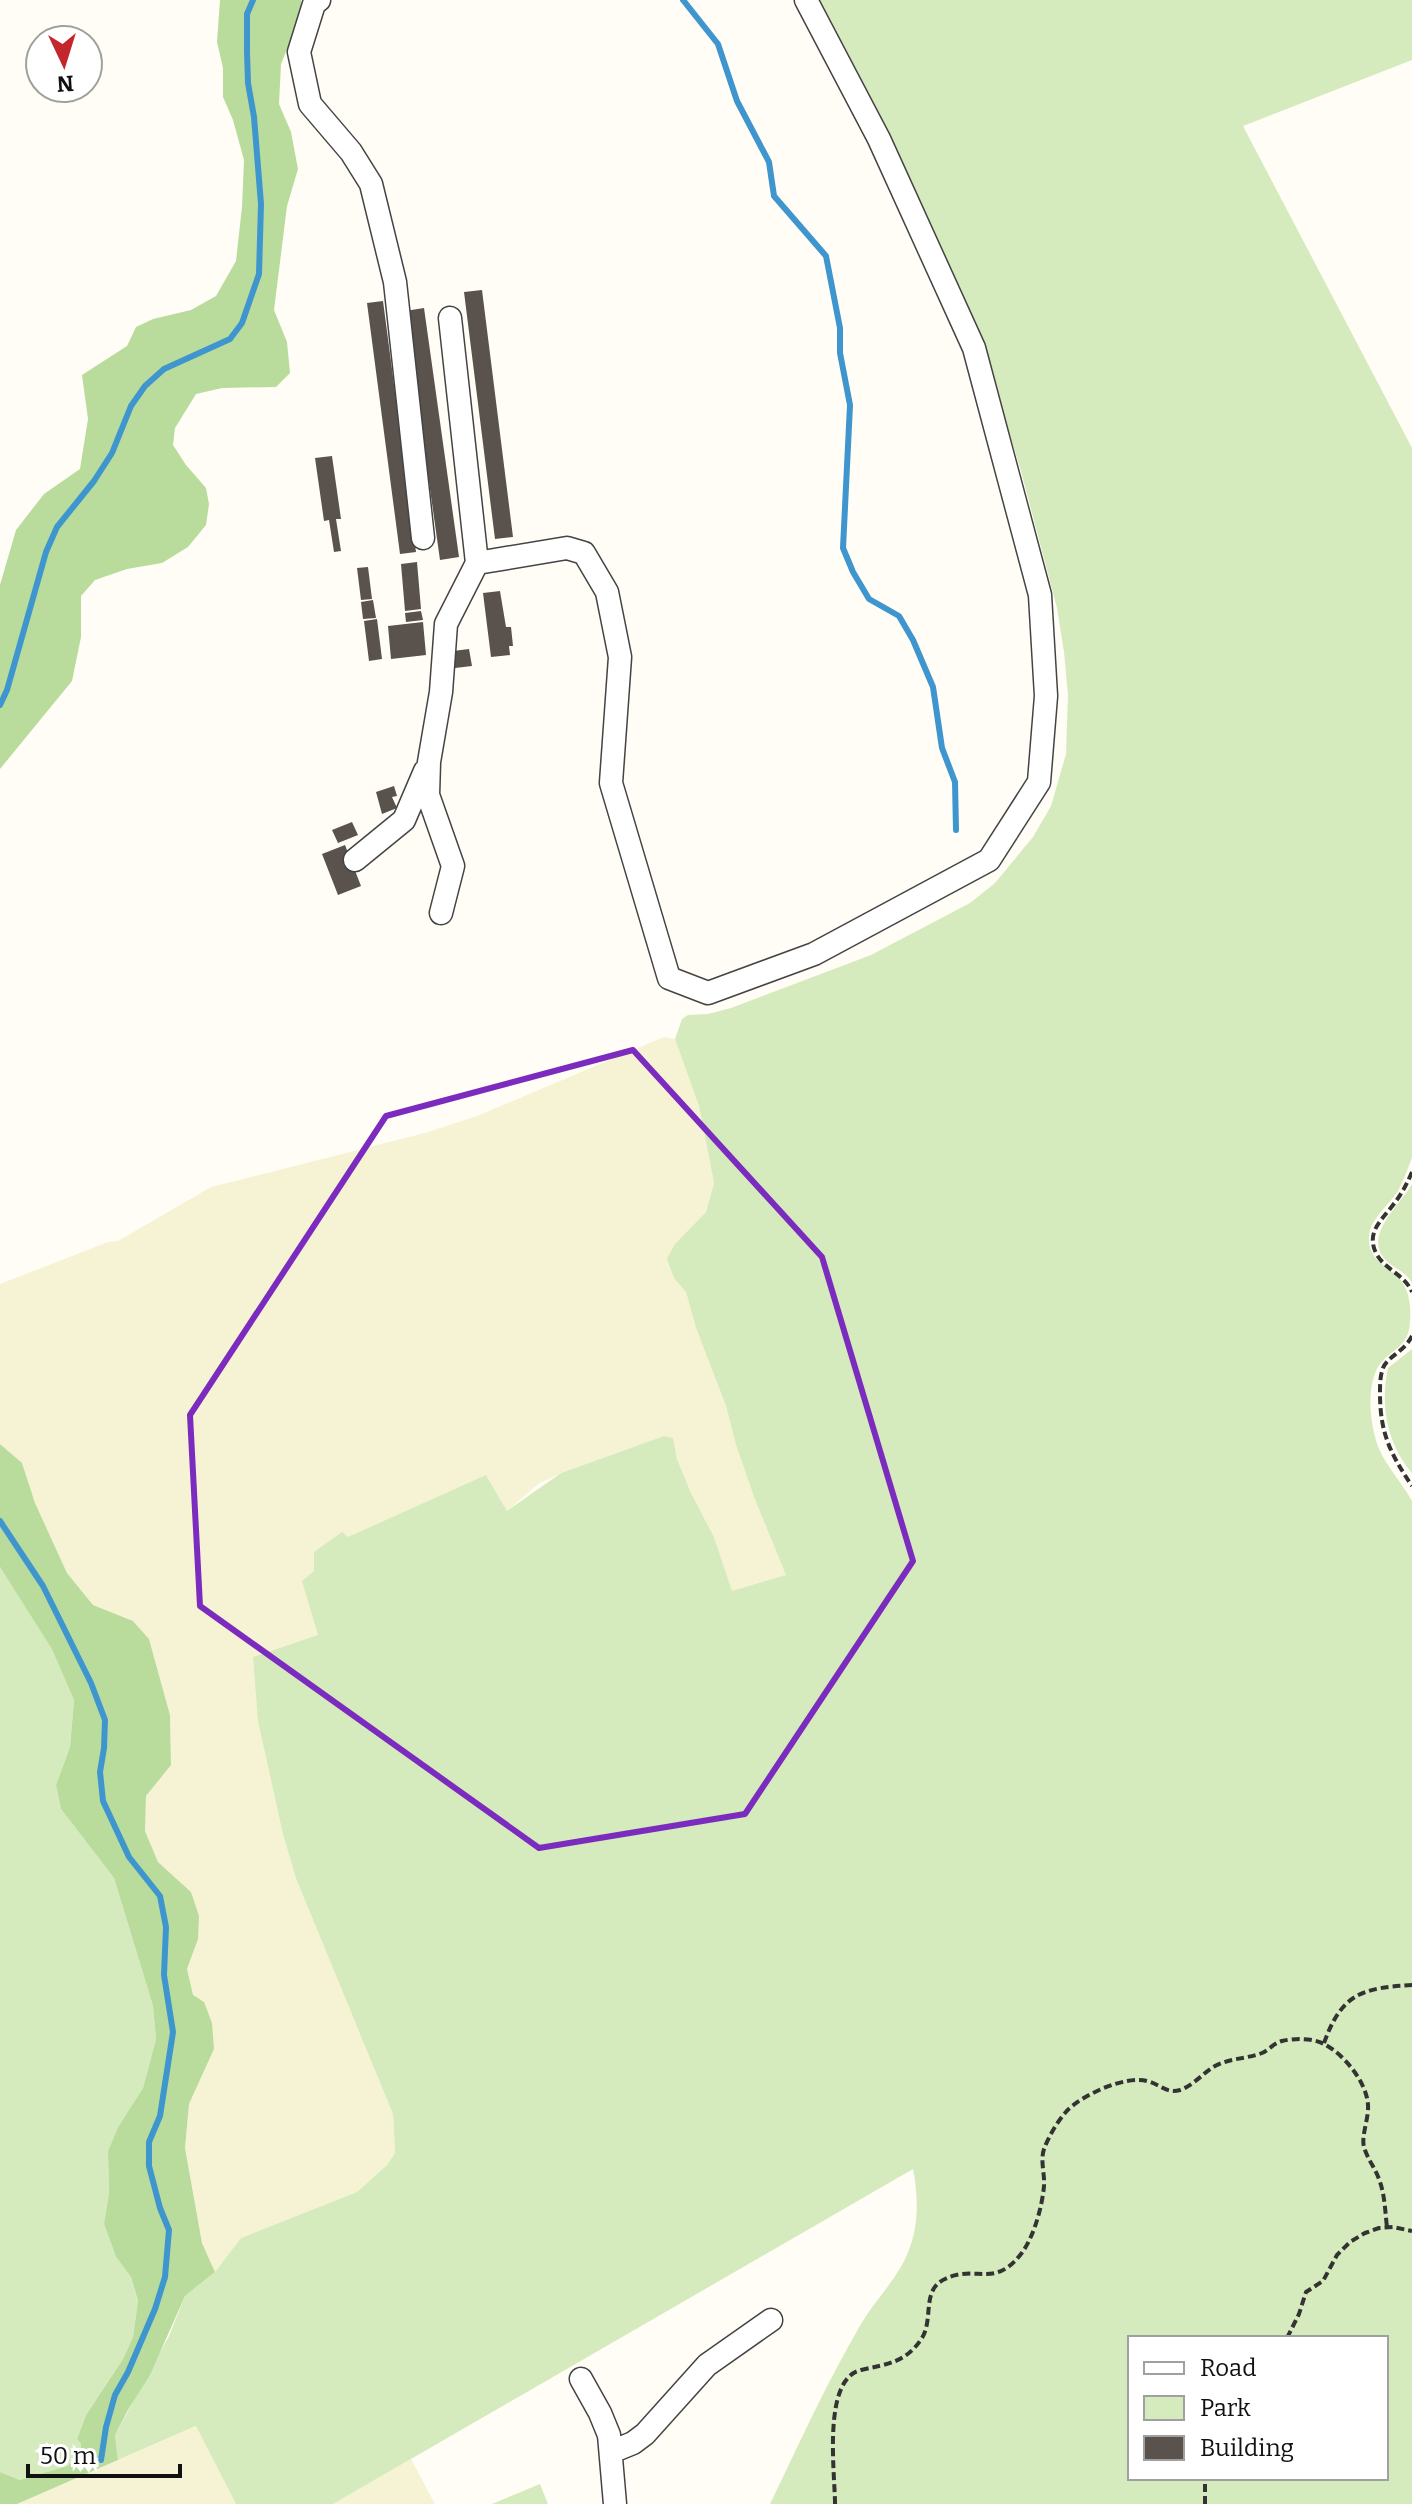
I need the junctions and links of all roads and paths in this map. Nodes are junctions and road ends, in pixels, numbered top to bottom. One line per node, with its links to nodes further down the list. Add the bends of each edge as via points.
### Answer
1 (319, 0): 4 (street, via 299,52 310,104 371,184 395,282)
2 (806, 0): 5 (street, via 879,139 974,348 1040,595 1046,696 1039,782 989,860 814,954 708,993 669,978 611,783 620,657 607,592 584,553 567,548)
3 (450, 318): 5 (street)
4 (423, 538)
5 (477, 563): 6 (street, via 446,624)
6 (429, 762): 7 (street, via 404,820); 8 (street, via 428,795 453,866)
7 (355, 860)
8 (441, 913)
9 (1412, 1172): 10 (path, via 1373,1235 1377,1254)
10 (1412, 1292)
11 (1412, 1336): 12 (path, via 1407,1347 1385,1364 1380,1383 1384,1437)
12 (1412, 1486)
13 (1412, 1985): 14 (path, via 1361,1993 1332,2021)
14 (1324, 2043): 15 (path, via 1359,2076 1366,2091 1364,2148 1380,2181); 23 (path, via 1278,2042 1264,2052 1219,2064 1173,2091 1145,2080 1113,2085 1066,2111 1044,2151 1041,2202 1022,2253 995,2275 967,2274 939,2283 930,2295 926,2330 914,2347 890,2365 855,2372 845,2382 833,2417)
15 (1387, 2227): 16 (path); 18 (path, via 1365,2233 1337,2255 1323,2281 1306,2292)
16 (1412, 2231)
17 (771, 2320): 20 (street, via 707,2365 645,2434)
18 (1288, 2336)
19 (581, 2379): 20 (street, via 605,2423)
20 (611, 2452): 22 (street)
21 (1207, 2480): 24 (path)
22 (615, 2504)
23 (835, 2504)
24 (1205, 2504)

